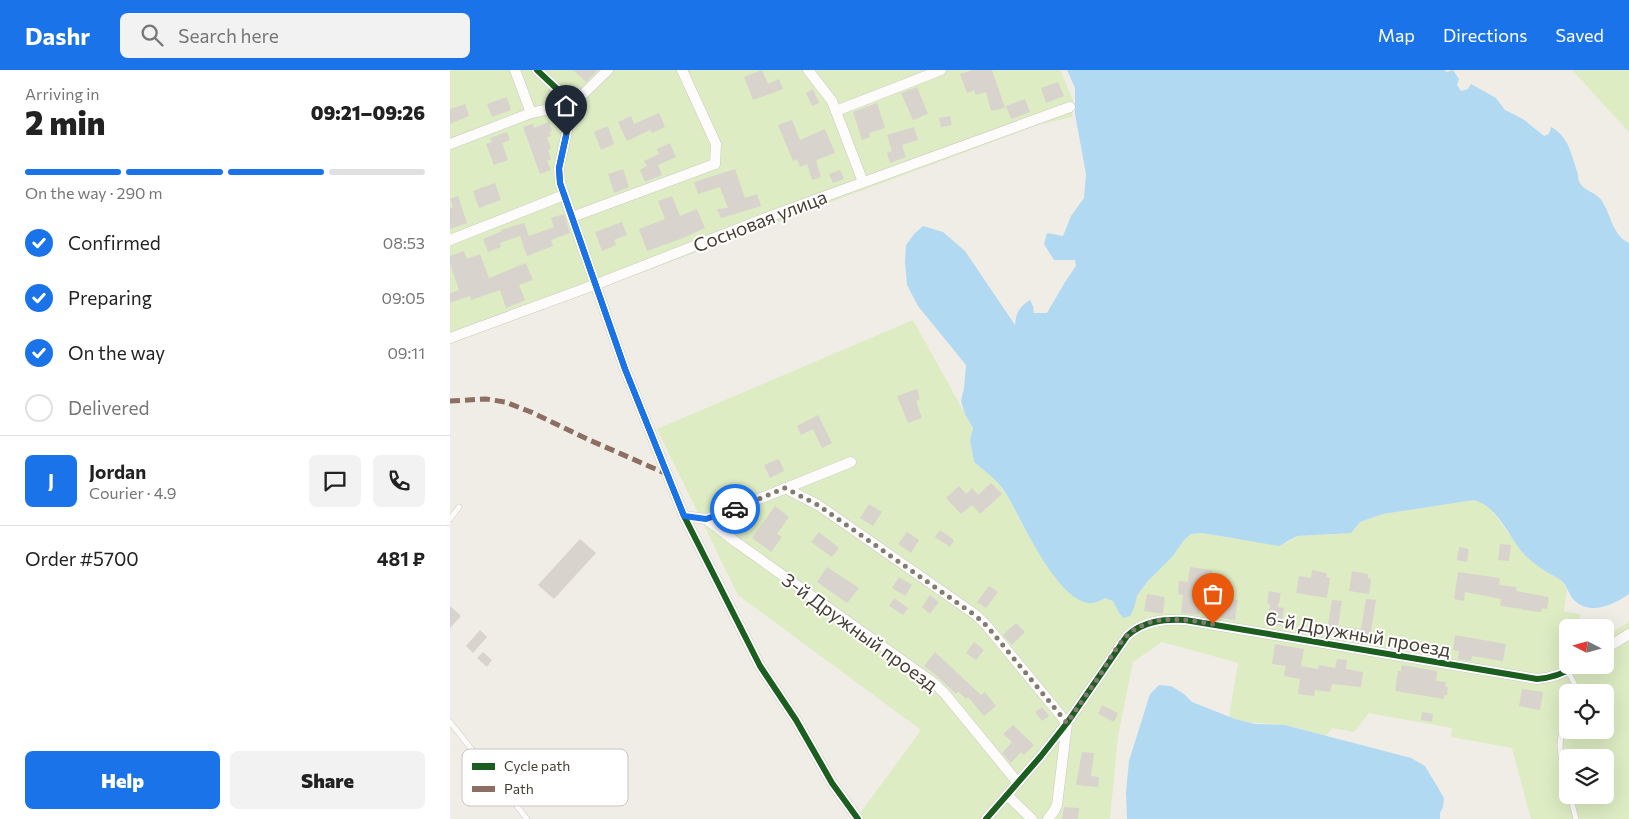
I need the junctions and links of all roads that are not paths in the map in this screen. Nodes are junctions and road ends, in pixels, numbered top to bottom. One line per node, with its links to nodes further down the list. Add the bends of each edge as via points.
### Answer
1 (514, 70): 10 (street)
2 (537, 70): 7 (street)
3 (608, 70): 7 (street)
4 (682, 70): 14 (street, via 716,144 715,164)
5 (808, 70): 9 (street)
6 (941, 70): 9 (street)
7 (573, 104): 10 (street); 13 (street, via 559,168)
8 (1070, 107): 12 (street, Сосновая улица)
9 (836, 112): 12 (street)
10 (531, 113): 11 (street)
11 (450, 144)
12 (863, 182): 16 (street, Сосновая улица)
13 (564, 195): 14 (street); 15 (street)
14 (572, 217): 16 (street)
15 (450, 240)
16 (597, 284): 17 (street, Сосновая улица); 21 (street, via 625,369)
17 (450, 338)
18 (850, 462): 19 (street)
19 (785, 488): 23 (street); 28 (street, via 818,505 976,616)
20 (459, 507): 22 (lane)
21 (684, 516): 23 (street); 35 (street, via 760,666)
22 (450, 519)
23 (706, 519): 30 (street, 3-й Дружный проезд, via 934,683)
24 (1629, 635): 25 (street)
25 (1614, 644)
26 (1559, 674): 28 (street, 6-й Дружный проезд, via 1537,679 1185,620 1162,620 1132,631 1120,644)
27 (450, 722): 29 (lane)
28 (1067, 723): 30 (street); 38 (street, via 1057,805)
29 (471, 749)
30 (1018, 783): 31 (street)
31 (1007, 795): 36 (street); 37 (street)
32 (1572, 804): 39 (lane)
33 (517, 806): 34 (lane)
34 (527, 819)
35 (858, 819)
36 (986, 819)
37 (1032, 819)
38 (1048, 819)
39 (1576, 819)

